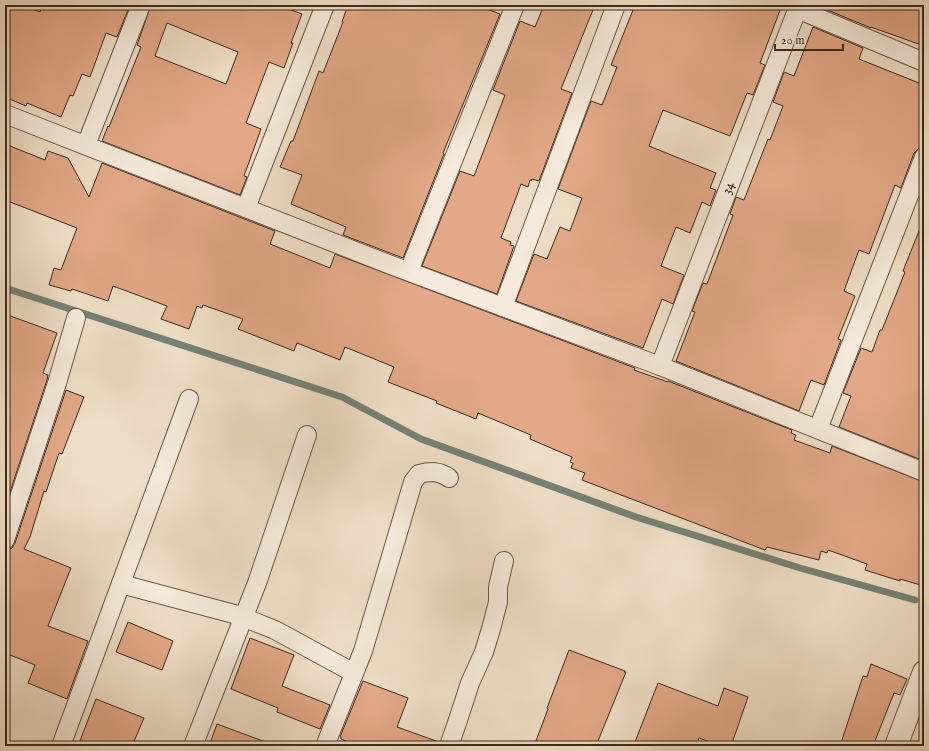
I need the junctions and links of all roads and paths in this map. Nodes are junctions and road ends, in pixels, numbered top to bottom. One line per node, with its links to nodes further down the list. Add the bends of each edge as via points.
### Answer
1 (141, 5): 8 (street)
2 (325, 5): 10 (street)
3 (515, 5): 11 (street)
4 (616, 5): 12 (street)
5 (798, 7): 6 (street); 14 (street, 34)
6 (924, 62)
7 (5, 114): 8 (street)
8 (86, 145): 10 (street)
9 (924, 157): 16 (street)
10 (246, 208): 11 (street)
11 (409, 271): 12 (street)
12 (503, 307): 14 (street)
13 (76, 318): 20 (street)
14 (660, 366): 16 (street)
15 (190, 399): 22 (street)
16 (818, 429): 18 (street)
17 (307, 435): 23 (street)
18 (924, 472)
19 (449, 478): 25 (street, via 432,471 419,474 413,482 363,651)
20 (5, 540)
21 (504, 561): 29 (street, via 491,629)
22 (121, 584): 23 (street); 26 (street)
23 (243, 617): 25 (street, via 276,630); 27 (street)
24 (924, 672): 30 (street)
25 (354, 673): 28 (street)
26 (61, 746)
27 (193, 746)
28 (325, 746)
29 (449, 746)
30 (896, 746)

